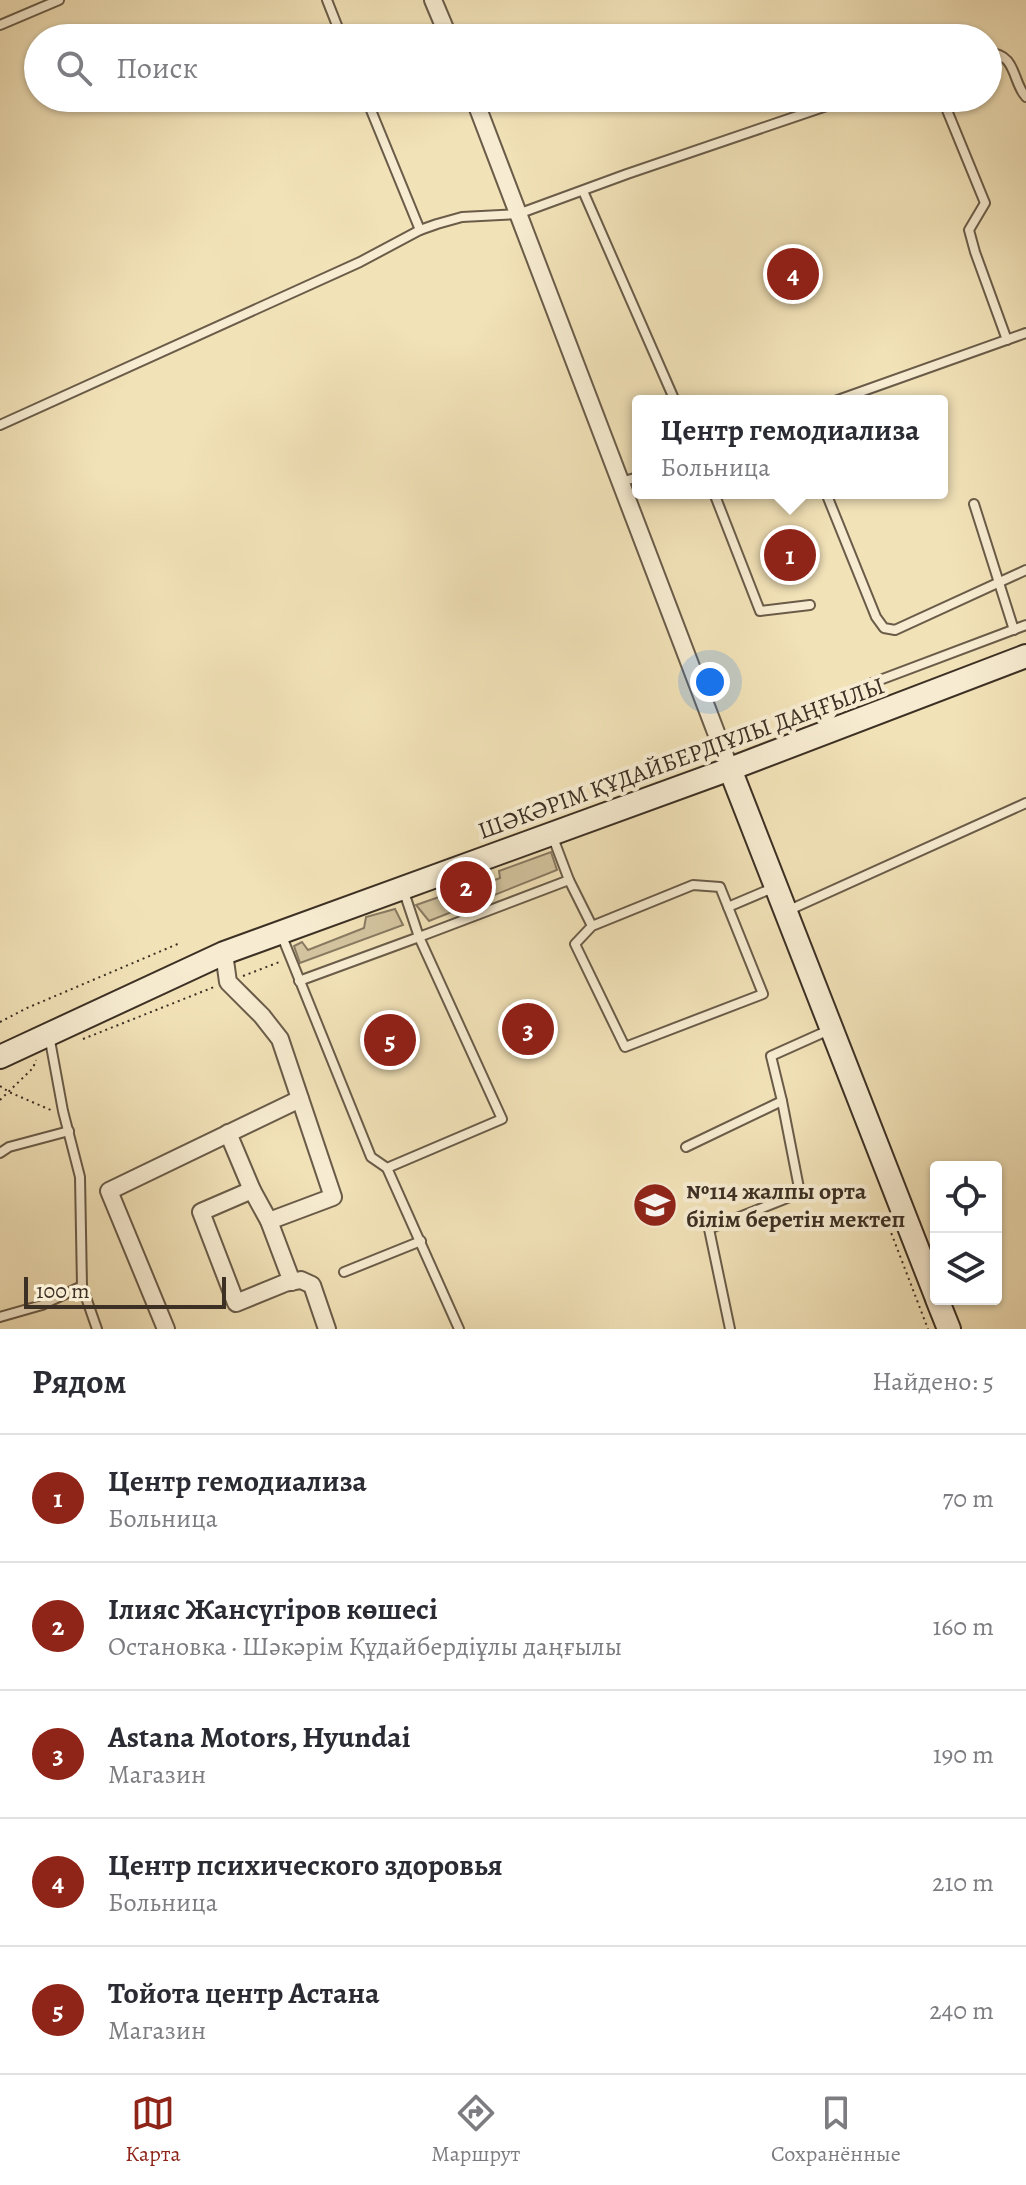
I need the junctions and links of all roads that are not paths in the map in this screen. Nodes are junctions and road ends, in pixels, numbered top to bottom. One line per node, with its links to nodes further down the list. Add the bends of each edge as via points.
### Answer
1 (59, 0): 6 (lane)
2 (327, 0): 4 (lane)
3 (433, 0): 5 (street)
4 (336, 24)
5 (443, 24)
6 (0, 25)
7 (1002, 58): 8 (lane, via 1013,68)
8 (1026, 97)
9 (372, 112): 15 (lane)
10 (479, 112): 14 (street)
11 (809, 112): 13 (lane)
12 (948, 112): 17 (lane, via 985,203 969,230)
13 (583, 191): 14 (lane); 18 (lane)
14 (518, 214): 15 (lane, via 462,217); 22 (street)
15 (420, 230): 20 (lane)
16 (1026, 333): 17 (lane)
17 (1007, 340): 19 (lane)
18 (672, 395)
19 (852, 395)
20 (0, 425)
21 (632, 479): 22 (lane)
22 (621, 483): 33 (street)
23 (716, 499): 28 (lane, via 760,611)
24 (828, 499): 27 (lane, via 884,628 895,630)
25 (974, 504): 27 (lane)
26 (1026, 570): 27 (lane)
27 (999, 581): 30 (lane)
28 (810, 605)
29 (1026, 625): 30 (lane)
30 (1014, 630): 32 (lane, via 848,692)
31 (1026, 656): 32 (main road, ШӘКӘРІМ ҚҰДАЙБЕРДІҰЛЫ ДАҢҒЫЛЫ)
32 (815, 736): 33 (main road, ШӘКӘРІМ ҚҰДАЙБЕРДІҰЛЫ ДАҢҒЫЛЫ)
33 (730, 769): 35 (main road, ШӘКӘРІМ ҚҰДАЙБЕРДІҰЛЫ ДАҢҒЫЛЫ); 37 (main road)
34 (1026, 803): 40 (lane)
35 (552, 834): 36 (lane); 38 (main road, ШӘКӘРІМ ҚҰДАЙБЕРДІҰЛЫ ДАҢҒЫЛЫ)
36 (569, 880): 41 (lane); 43 (lane)
37 (776, 887): 39 (lane); 40 (main road)
38 (402, 888): 42 (main road, ШӘКӘРІМ ҚҰДАЙБЕРДІҰЛЫ ДАҢҒЫЛЫ); 43 (lane)
39 (728, 907): 41 (lane, via 720,887 693,885); 41 (lane, via 763,994 625,1047 575,944)
40 (786, 911): 46 (main road)
41 (592, 926)
42 (280, 932): 44 (main road, ШӘКӘРІМ ҚҰДАЙБЕРДІҰЛЫ ДАҢҒЫЛЫ); 45 (lane)
43 (419, 937): 45 (lane); 55 (lane, via 502,1119)
44 (224, 953): 47 (main road, ШӘКӘРІМ ҚҰДАЙБЕРДІҰЛЫ ДАҢҒЫЛЫ); 49 (street, via 228,982 280,1039)
45 (299, 981): 55 (lane, via 371,1157)
46 (831, 1029): 50 (lane, via 771,1056); 60 (main road)
47 (48, 1034): 48 (main road, ШӘКӘРІМ ҚҰДАЙБЕРДІҰЛЫ ДАҢҒЫЛЫ); 51 (lane)
48 (0, 1057)
49 (300, 1099): 52 (street); 57 (street, via 333,1197)
50 (782, 1101): 53 (lane); 69 (lane, via 800,1193 709,1229)
51 (69, 1131): 54 (lane); 62 (lane, via 80,1177)
52 (228, 1133): 56 (street); 66 (street, via 109,1191)
53 (686, 1147)
54 (0, 1153)
55 (387, 1168): 58 (lane)
56 (252, 1190): 57 (street); 61 (street, via 201,1212 236,1303)
57 (269, 1221): 61 (street)
58 (421, 1241): 59 (lane); 68 (lane)
59 (344, 1272)
60 (930, 1279)
61 (292, 1282): 67 (street, via 312,1285)
62 (82, 1286): 64 (lane); 65 (lane)
63 (940, 1305): 70 (main road)
64 (0, 1317)
65 (97, 1329)
66 (166, 1329)
67 (327, 1329)
68 (459, 1329)
69 (730, 1329)
70 (949, 1329)

